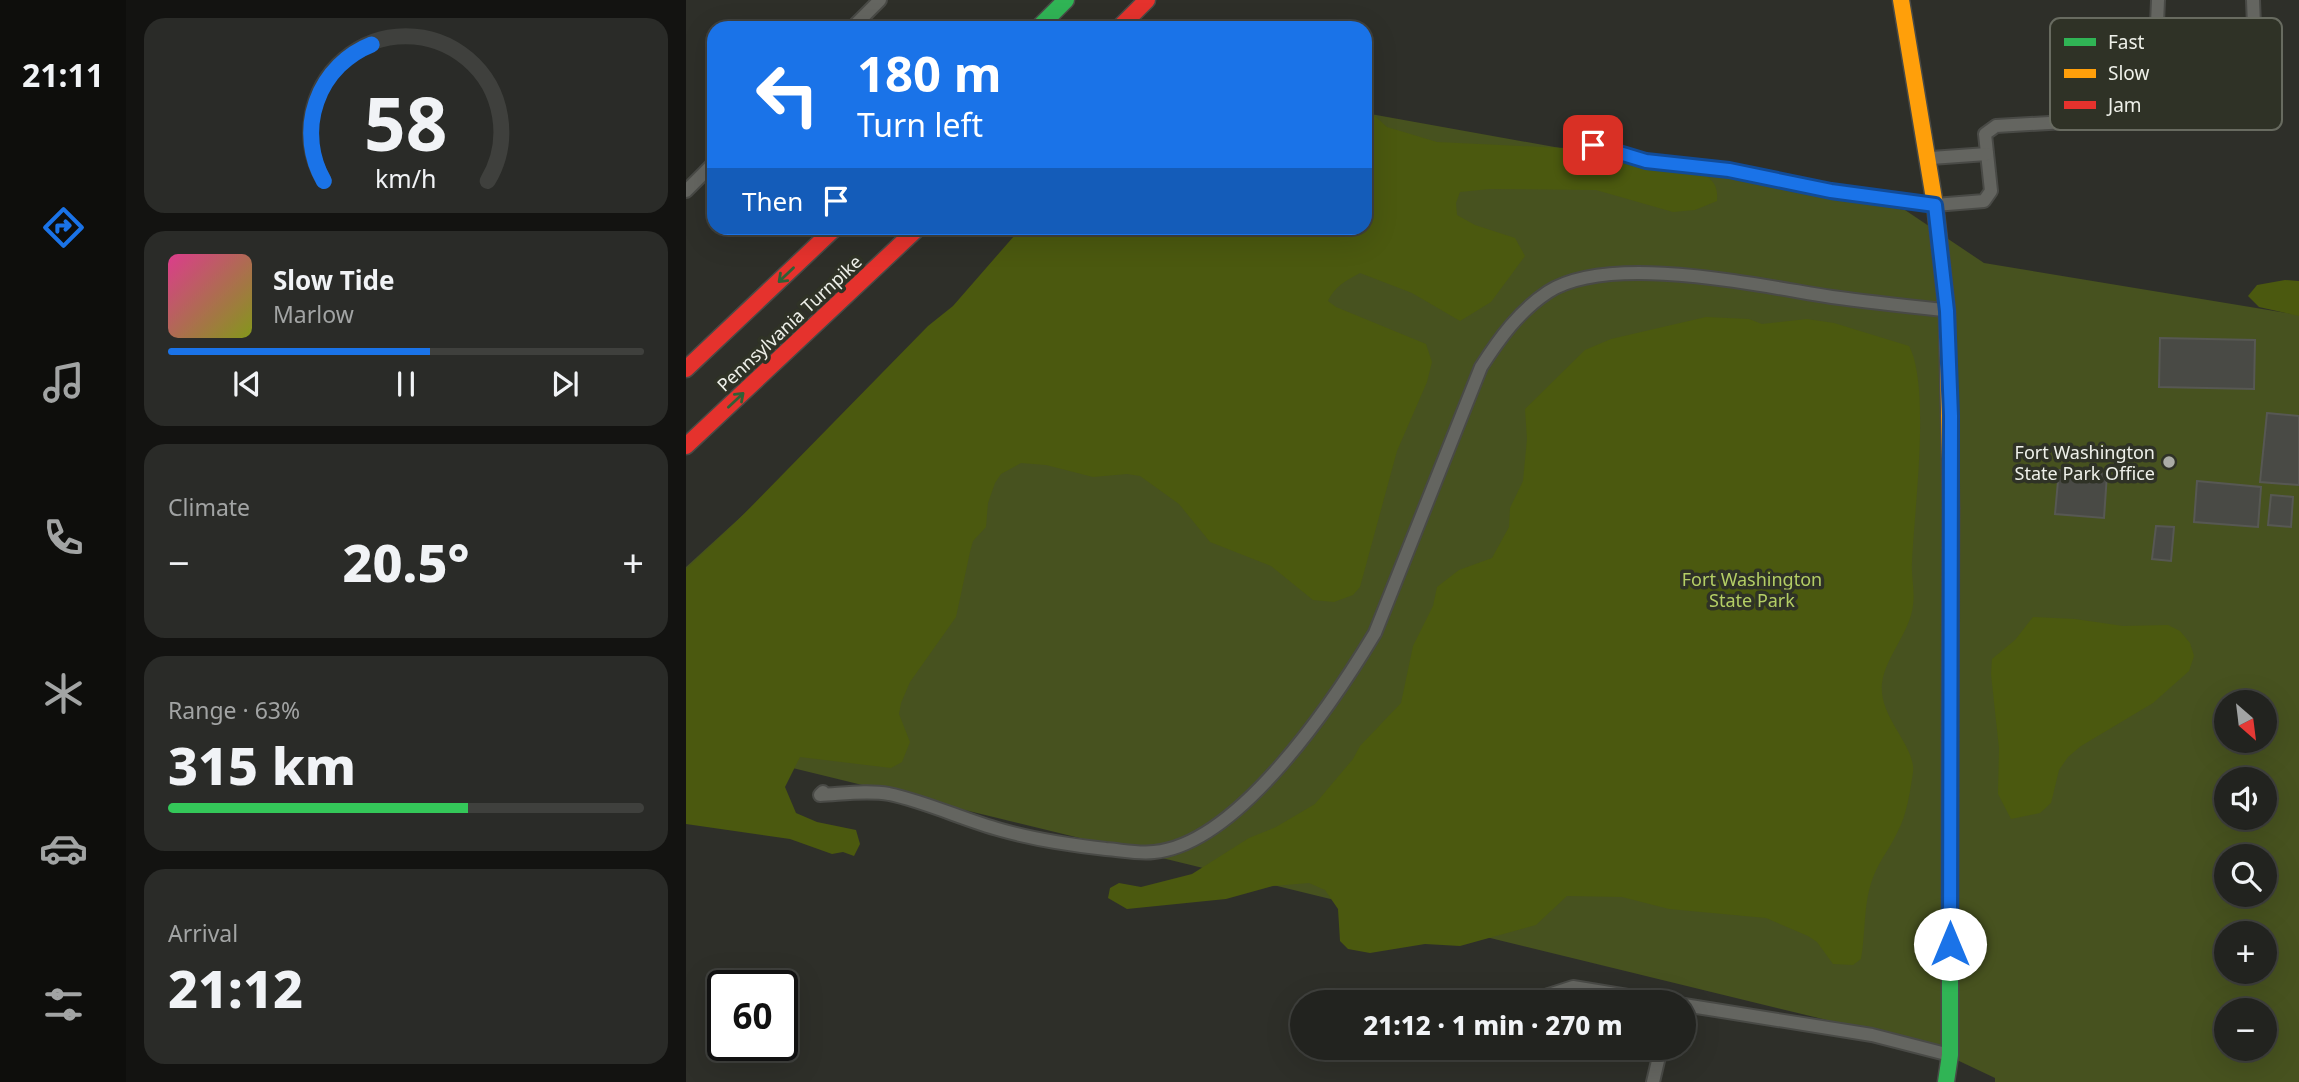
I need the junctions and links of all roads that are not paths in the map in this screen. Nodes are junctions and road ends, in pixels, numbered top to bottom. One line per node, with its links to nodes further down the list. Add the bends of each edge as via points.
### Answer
1 (880, 0): 9 (lane)
2 (1066, 0): 10 (main road)
3 (1147, 0): 11 (main road)
4 (1901, 0): 15 (main road)
5 (2158, 0): 7 (lane)
6 (2252, 0): 8 (lane)
7 (2157, 18)
8 (2253, 18)
9 (859, 21)
10 (1045, 21)
11 (1126, 21)
12 (2050, 123): 14 (lane, via 1996,127 1985,134)
13 (1593, 145): 18 (lane, via 1646,161 1729,170 1831,191)
14 (1987, 154): 15 (lane); 18 (lane, via 1991,191 1984,201)
15 (1927, 158): 18 (main road)
16 (707, 170): 17 (lane)
17 (686, 191)
18 (1935, 205): 21 (main road)
19 (828, 235): 22 (main road, Pennsylvania Turnpike, one-way to 22)
20 (911, 235): 23 (main road, Pennsylvania Turnpike, one-way to 20)
21 (1947, 311): 24 (lane, via 1645,273 1574,281 1549,291 1503,333 1481,367 1380,621 1355,667 1284,761 1248,799 1209,831 1186,843 1154,852 1070,845 1031,839 889,794 820,795); 28 (main road, via 1951,416)
22 (686, 369)
23 (686, 446)
24 (823, 792)
25 (1564, 990): 26 (lane)
26 (1591, 990)
27 (1696, 1007): 28 (lane, via 1872,1035)
28 (1950, 1055): 31 (main road)
29 (1658, 1060): 30 (lane)
30 (1653, 1082)
31 (1946, 1082)

